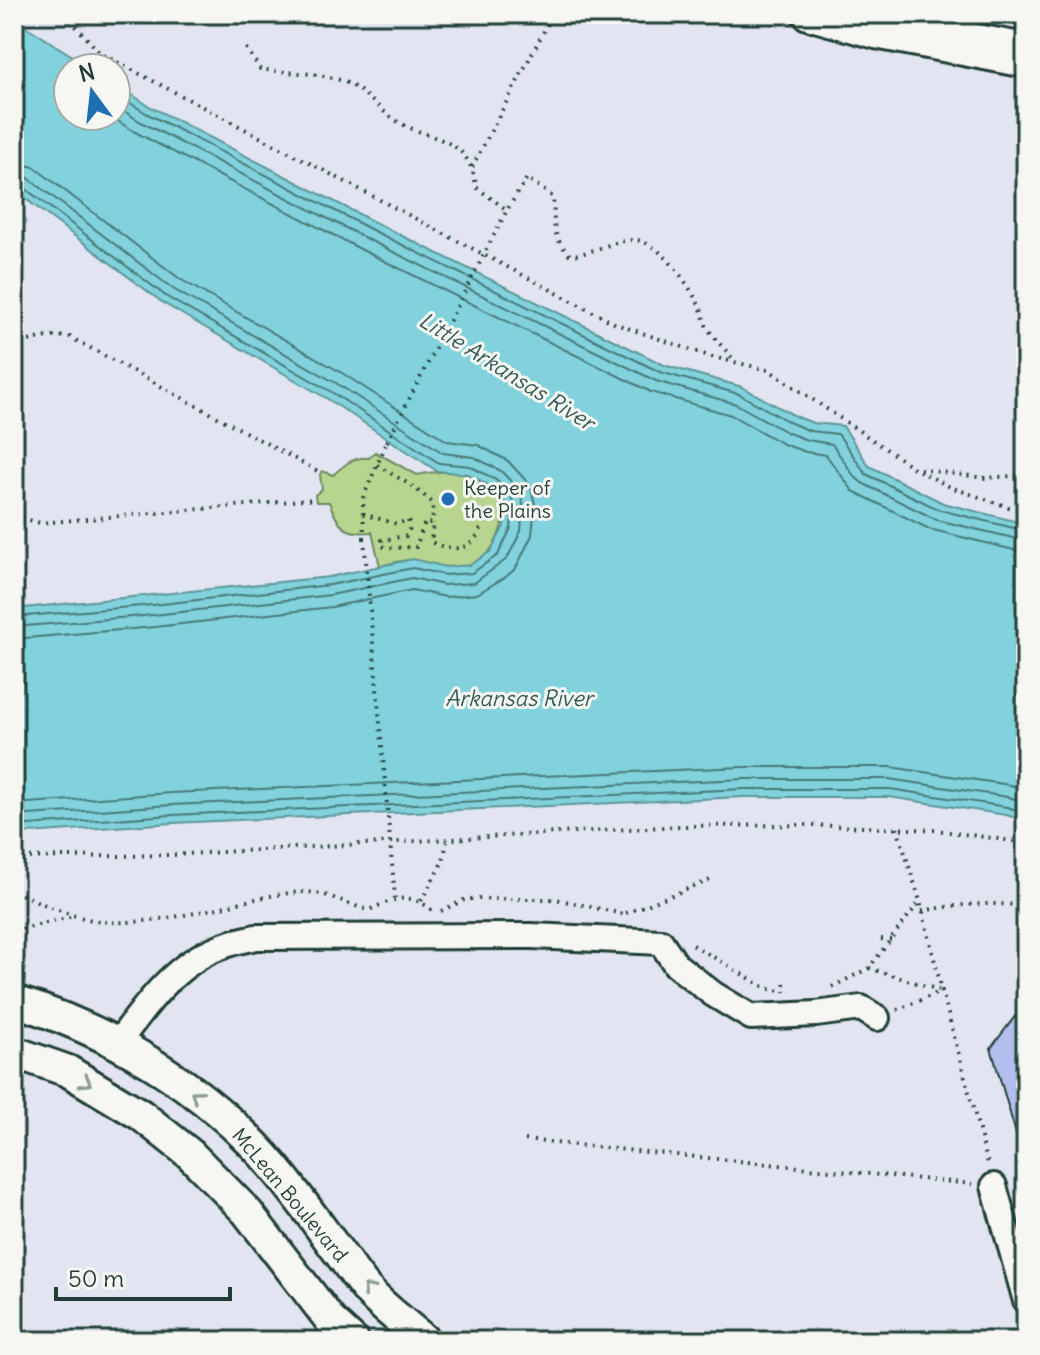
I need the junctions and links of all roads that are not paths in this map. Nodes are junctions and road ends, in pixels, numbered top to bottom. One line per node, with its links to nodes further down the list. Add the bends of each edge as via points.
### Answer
1 (818, 17): 2 (street, via 860,15); 3 (main road)
2 (1026, 46)
3 (1026, 62)
4 (14, 1001): 6 (main road, McLean Boulevard)
5 (877, 1018): 6 (street, via 861,1008 751,1017 676,965 661,942 532,936 256,937 219,947 179,970)
6 (117, 1044): 12 (main road, McLean Boulevard, one-way to 6, via 369,1293 245,1136 159,1068)
7 (14, 1052): 11 (main road, one-way to 11, via 68,1071 141,1115 190,1154 247,1212 331,1321)
8 (994, 1186): 9 (street)
9 (1016, 1231): 10 (street)
10 (1026, 1301)
11 (353, 1341)
12 (425, 1341)

